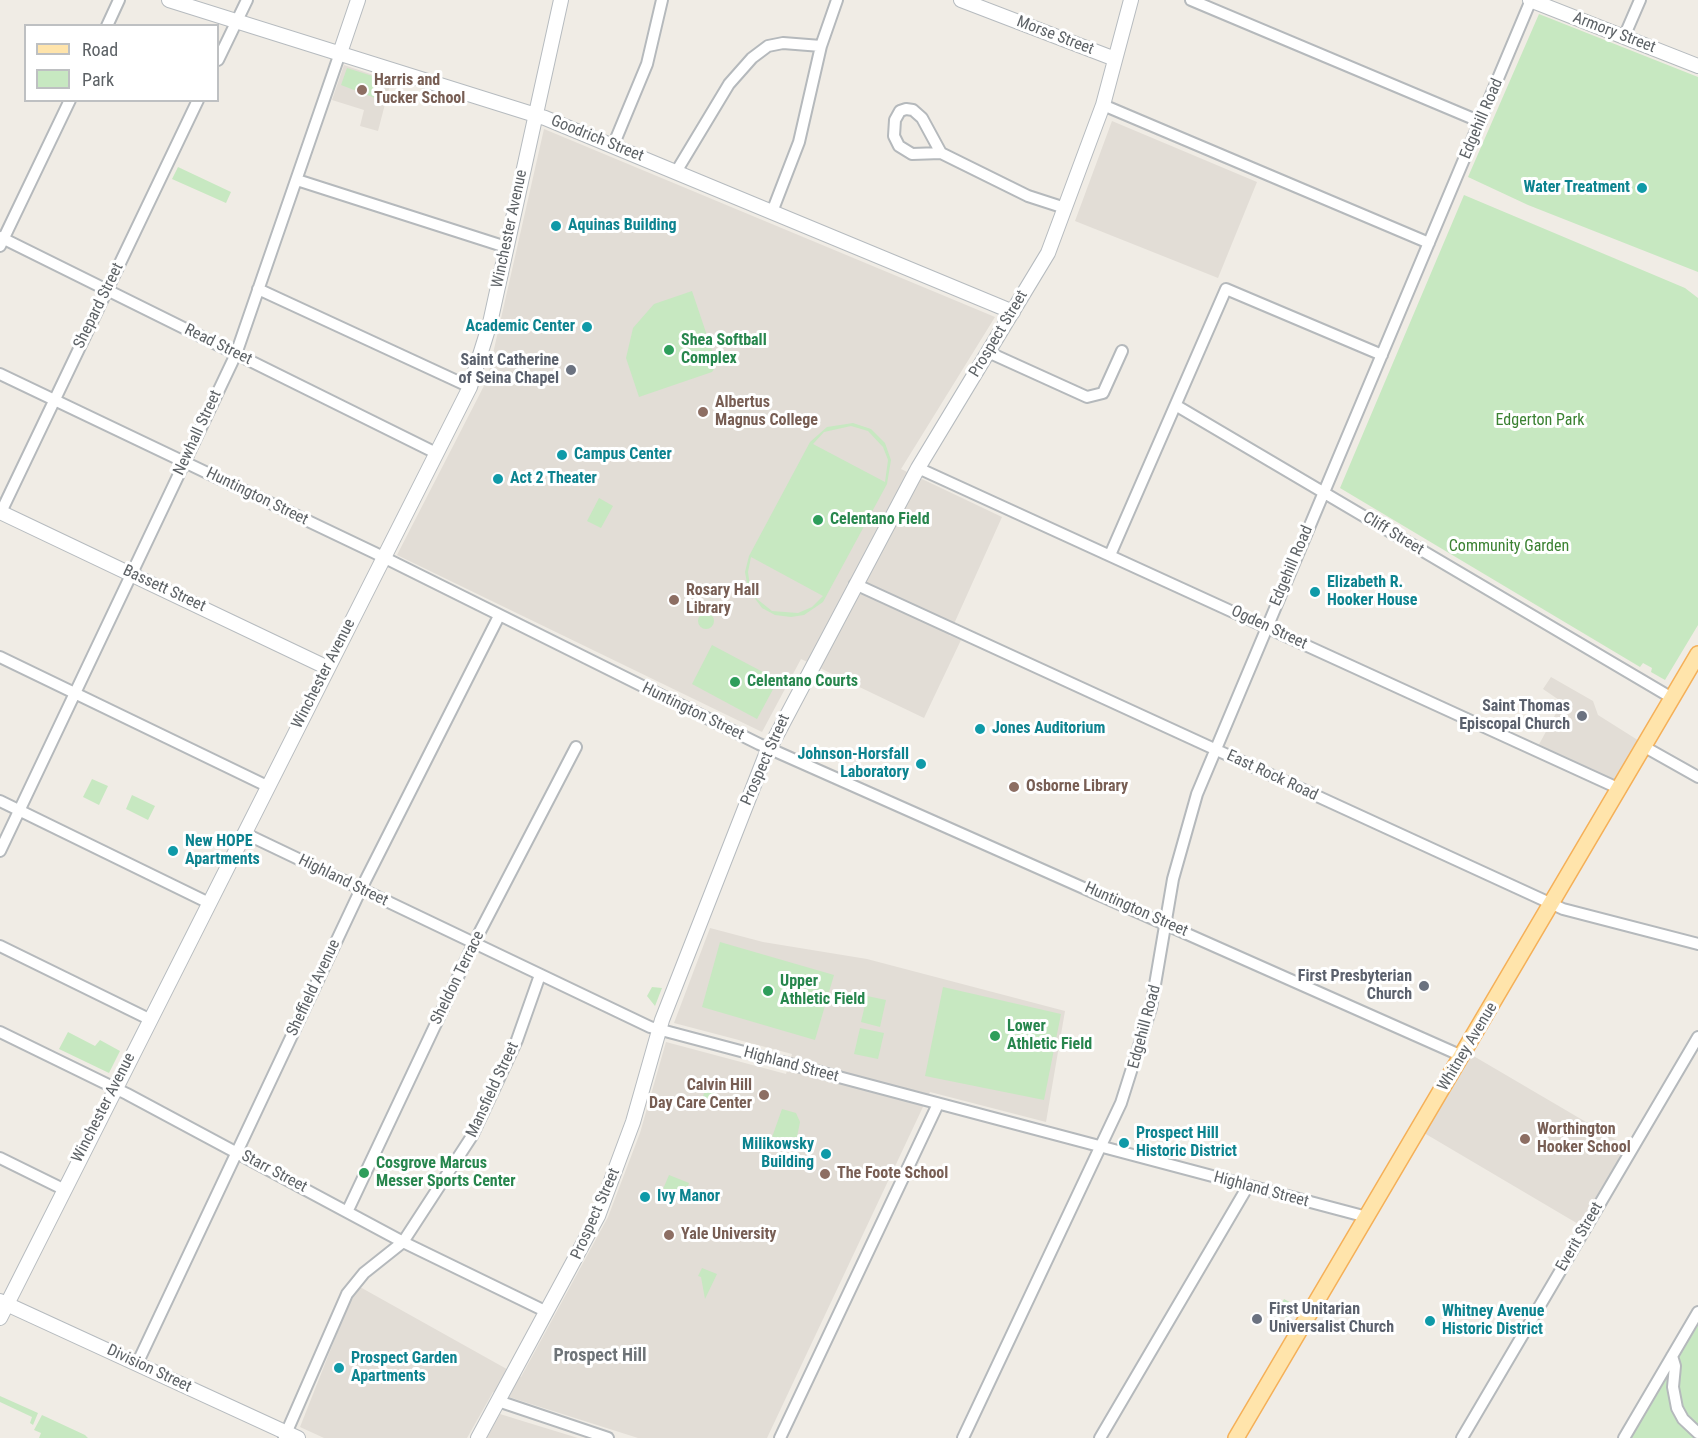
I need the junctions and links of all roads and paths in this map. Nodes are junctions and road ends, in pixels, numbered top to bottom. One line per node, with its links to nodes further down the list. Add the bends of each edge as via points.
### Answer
1 (119, 0): 14 (street)
2 (169, 0): 13 (main road, Goodrich Street)
3 (247, 0): 13 (street)
4 (358, 0): 17 (main road, Newhall Street)
5 (561, 0): 24 (main road, Winchester Avenue)
6 (662, 0): 26 (street, via 648,64)
7 (837, 0): 16 (street)
8 (961, 0): 19 (main road, Morse Street)
9 (1131, 0): 19 (main road, Prospect Street)
10 (1191, 0): 25 (street)
11 (1530, 0): 15 (main road, Armory Street); 25 (street, Edgehill Road)
12 (1640, 0): 15 (street)
13 (236, 21): 17 (main road, Goodrich Street); 18 (street)
14 (107, 24)
15 (1624, 37): 20 (main road, Armory Street)
16 (821, 46): 28 (street, via 783,43 768,46 752,58 729,84); 31 (street, via 799,142)
17 (340, 53): 24 (main road, Goodrich Street); 29 (street, Newhall Street)
18 (219, 58)
19 (1115, 59): 23 (main road, Prospect Street)
20 (1698, 66)
21 (69, 102): 32 (street)
22 (197, 102): 36 (street, Shepard Street)
23 (1103, 105): 30 (main road, Prospect Street); 33 (street)
24 (536, 114): 26 (main road, Goodrich Street); 34 (main road, Winchester Avenue)
25 (1481, 122): 33 (street, Edgehill Road)
26 (614, 146): 28 (main road, Goodrich Street)
27 (942, 153): 27 (street, via 920,115 910,109 898,114 894,136 903,150 918,155); 30 (street, via 1028,196)
28 (676, 172): 31 (main road, Goodrich Street)
29 (297, 180): 34 (street); 35 (street, Newhall Street)
30 (1065, 208): 37 (main road, Prospect Street, via 1048,253)
31 (772, 212): 37 (main road, Goodrich Street)
32 (1, 241): 36 (street, Read Street)
33 (1429, 243): 41 (street, Edgehill Road)
34 (506, 247): 43 (main road, Winchester Avenue, via 483,352)
35 (258, 289): 40 (street, Newhall Street); 43 (street)
36 (107, 290): 40 (street, Read Street); 44 (street, Shepard Street)
37 (1013, 312): 39 (main road, Prospect Street)
38 (1122, 351): 39 (street, via 1102,393 1087,397)
39 (990, 352): 48 (main road, Prospect Street)
40 (236, 354): 46 (street, Read Street); 47 (street, Newhall Street)
41 (1382, 355): 45 (street, via 1226,289); 49 (street, Edgehill Road)
42 (0, 374): 44 (street, Huntington Street)
43 (470, 387): 46 (main road, Winchester Avenue)
44 (55, 400): 47 (street, Huntington Street); 50 (street, Shepard Street)
45 (1177, 406): 49 (street, Cliff Street); 51 (street)
46 (436, 453): 52 (main road, Winchester Avenue)
47 (185, 462): 52 (street, Huntington Street); 53 (street, Newhall Street)
48 (918, 468): 51 (street, Ogden Street); 54 (main road, Prospect Street)
49 (1323, 493): 56 (street, Edgehill Road); 61 (street, Cliff Street)
50 (1, 512): 53 (main road, Bassett Street)
51 (1110, 555): 56 (street, Ogden Street)
52 (383, 558): 55 (street, Huntington Street); 59 (main road, Winchester Avenue)
53 (132, 574): 59 (main road, Bassett Street); 60 (street, Newhall Street)
54 (855, 585): 64 (main road, Prospect Street); 65 (street, East Rock Road)
55 (499, 616): 64 (street, Huntington Street); 73 (street, Sheffield Avenue)
56 (1266, 627): 65 (street, Edgehill Road); 68 (street, Ogden Street)
57 (1698, 654): 61 (main road, Whitney Avenue)
58 (0, 657): 60 (street)
59 (328, 668): 67 (main road, Winchester Avenue)
60 (75, 694): 67 (street); 70 (street, Newhall Street)
61 (1672, 698): 62 (main road, Whitney Avenue)
62 (1643, 746): 66 (street); 68 (main road, Whitney Avenue)
63 (576, 747): 77 (street, Sheldon Terrace)
64 (769, 748): 76 (street, Huntington Street); 82 (main road, Prospect Street)
65 (1214, 749): 75 (street, East Rock Road); 76 (street, Edgehill Road, via 1182,840)
66 (1698, 777)
67 (267, 786): 71 (main road, Winchester Avenue)
68 (1620, 789): 75 (main road, Whitney Avenue)
69 (0, 801): 70 (street)
70 (19, 811): 72 (street, Newhall Street); 74 (street)
71 (244, 833): 73 (street, Highland Street); 74 (main road, Winchester Avenue)
72 (0, 851)
73 (361, 889): 77 (street, Highland Street); 89 (street, Sheffield Avenue)
74 (209, 903): 81 (main road, Winchester Avenue)
75 (1553, 904): 78 (street, East Rock Road); 85 (main road, Whitney Avenue)
76 (1167, 924): 85 (street, Huntington Street); 88 (street, Edgehill Road, via 1144,1038)
77 (474, 943): 80 (street, Highland Street); 93 (street, Sheldon Terrace)
78 (1698, 944)
79 (0, 946): 81 (street)
80 (540, 975): 82 (street, Highland Street); 95 (street, Mansfield Street, via 517,1040 472,1136)
81 (149, 1019): 86 (main road, Winchester Avenue)
82 (660, 1030): 87 (street, Highland Street); 97 (main road, Prospect Street, via 602,1208)
83 (0, 1032): 86 (street, Starr Street)
84 (1698, 1037): 111 (street, Everit Street)
85 (1462, 1056): 94 (main road, Whitney Avenue)
86 (114, 1088): 89 (street, Starr Street); 92 (main road, Winchester Avenue)
87 (938, 1104): 88 (street, Highland Street); 107 (street)
88 (1102, 1147): 91 (street, Highland Street); 108 (street, Edgehill Road)
89 (237, 1152): 93 (street, Starr Street); 101 (street, Sheffield Avenue)
90 (0, 1158): 92 (street)
91 (1248, 1186): 94 (street, Highland Street); 109 (street)
92 (63, 1189): 96 (main road, Winchester Avenue)
93 (347, 1212): 95 (street, Starr Street)
94 (1367, 1217): 110 (main road, Whitney Avenue)
95 (403, 1242): 97 (street, Starr Street); 104 (street, Mansfield Street, via 364,1273 347,1294)
96 (3, 1303): 99 (main road, Winchester Avenue); 101 (main road, Division Street)
97 (547, 1312): 102 (main road, Prospect Street)
98 (1698, 1312): 100 (street)
99 (0, 1318)
100 (1672, 1356): 103 (street, via 1677,1408); 112 (street)
101 (137, 1364): 104 (main road, Division Street)
102 (498, 1401): 105 (main road, Prospect Street); 106 (street)
103 (1698, 1433)
104 (290, 1436)
105 (478, 1438)
106 (608, 1438)
107 (780, 1438)
108 (963, 1438)
109 (1100, 1438)
110 (1236, 1438)
111 (1462, 1438)
112 (1624, 1438)

